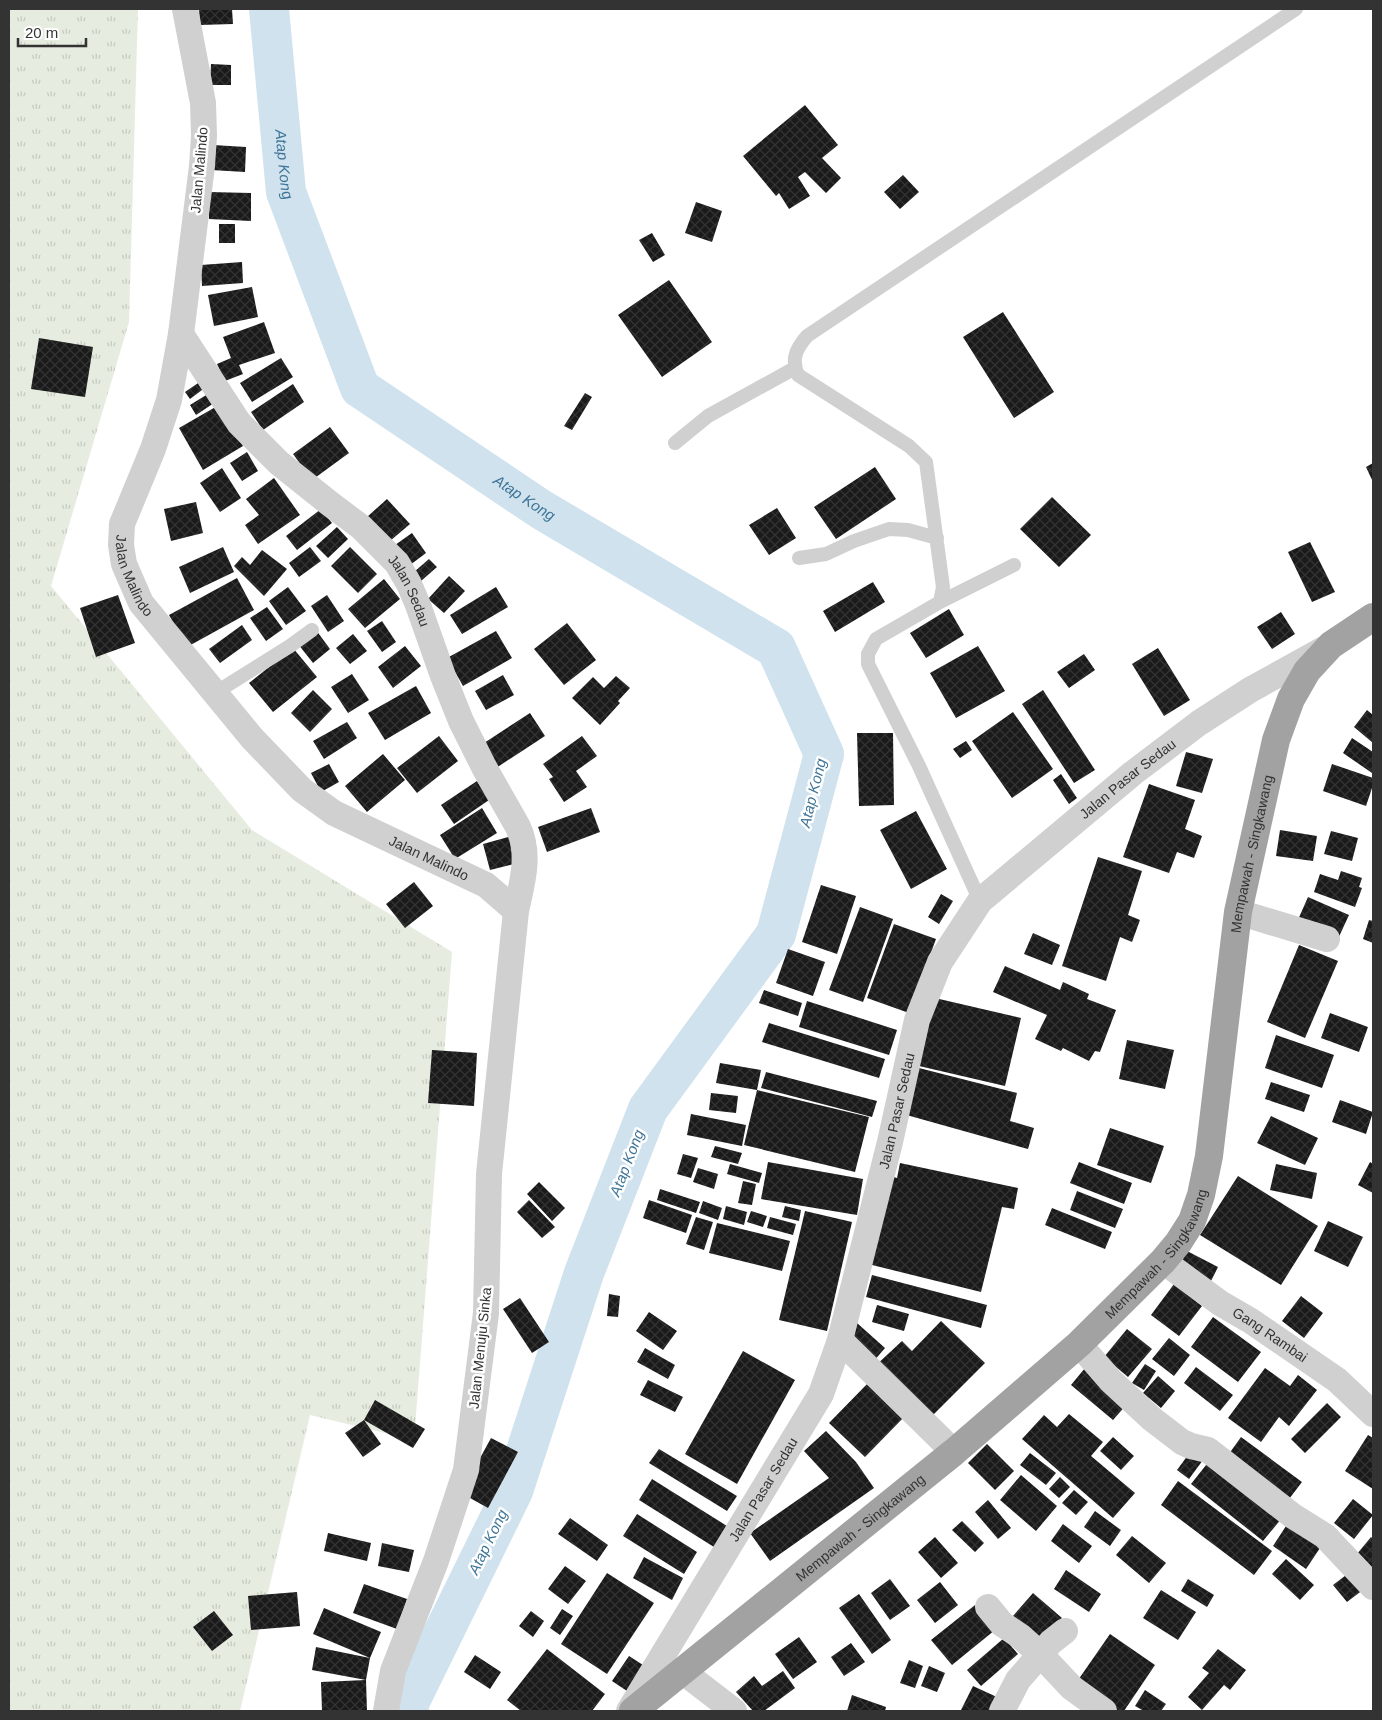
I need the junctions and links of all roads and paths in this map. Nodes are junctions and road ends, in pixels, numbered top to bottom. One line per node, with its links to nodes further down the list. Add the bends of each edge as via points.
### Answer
1 (185, 9): 3 (street, Jalan Malindo, via 203,103 204,136)
2 (1296, 9): 4 (lane, via 807,336 795,354)
3 (181, 334): 13 (street, Jalan Malindo, via 169,400 122,524 121,545 124,564 141,603); 15 (street, Jalan Sedau, via 239,423 279,463 360,527 397,563 409,584 461,720 523,837 525,870)
4 (795, 368): 5 (lane, via 708,416); 6 (lane, via 798,375 909,446 926,462)
5 (675, 443)
6 (937, 538): 7 (lane, via 890,528 826,554); 9 (lane, via 943,587)
7 (799, 558)
8 (1014, 565): 9 (lane)
9 (940, 602): 14 (lane, via 876,639 868,654 868,664)
10 (1370, 625): 12 (highway, Mempawah - Singkawang)
11 (312, 630): 13 (lane)
12 (1331, 645): 14 (street, Jalan Pasar Sedau, via 1199,723 1133,773); 16 (highway, Mempawah - Singkawang, via 1307,671 1291,699 1276,740)
13 (215, 693): 15 (street, Jalan Malindo, via 252,738 302,790 334,813 486,885)
14 (980, 900): 19 (street, Jalan Pasar Sedau, via 940,962 917,1020)
15 (516, 911): 28 (street, Jalan Menuju Sinka, via 489,1174 486,1313 466,1470 436,1561 393,1672)
16 (1238, 912): 17 (street); 18 (highway, Mempawah - Singkawang, via 1201,1195 1192,1220)
17 (1327, 939)
18 (1163, 1261): 20 (highway, Mempawah - Singkawang); 21 (street, Gang Rambai, via 1337,1380)
19 (840, 1340): 22 (street); 29 (street, Jalan Pasar Sedau, via 821,1394)
20 (1079, 1344): 22 (highway, Mempawah - Singkawang); 23 (street, via 1111,1381 1152,1419 1182,1442 1208,1450 1292,1516 1325,1536)
21 (1373, 1414)
22 (954, 1452): 27 (highway, Mempawah - Singkawang)
23 (1373, 1587)
24 (988, 1607): 26 (street, via 1002,1624)
25 (1065, 1631): 26 (street)
26 (1040, 1654): 32 (street, via 1014,1686); 33 (street, via 1072,1688)
27 (682, 1672): 30 (highway, Mempawah - Singkawang); 31 (street)
28 (386, 1711)
29 (629, 1711)
30 (633, 1711)
31 (734, 1711)
32 (1002, 1711)
33 (1104, 1711)

